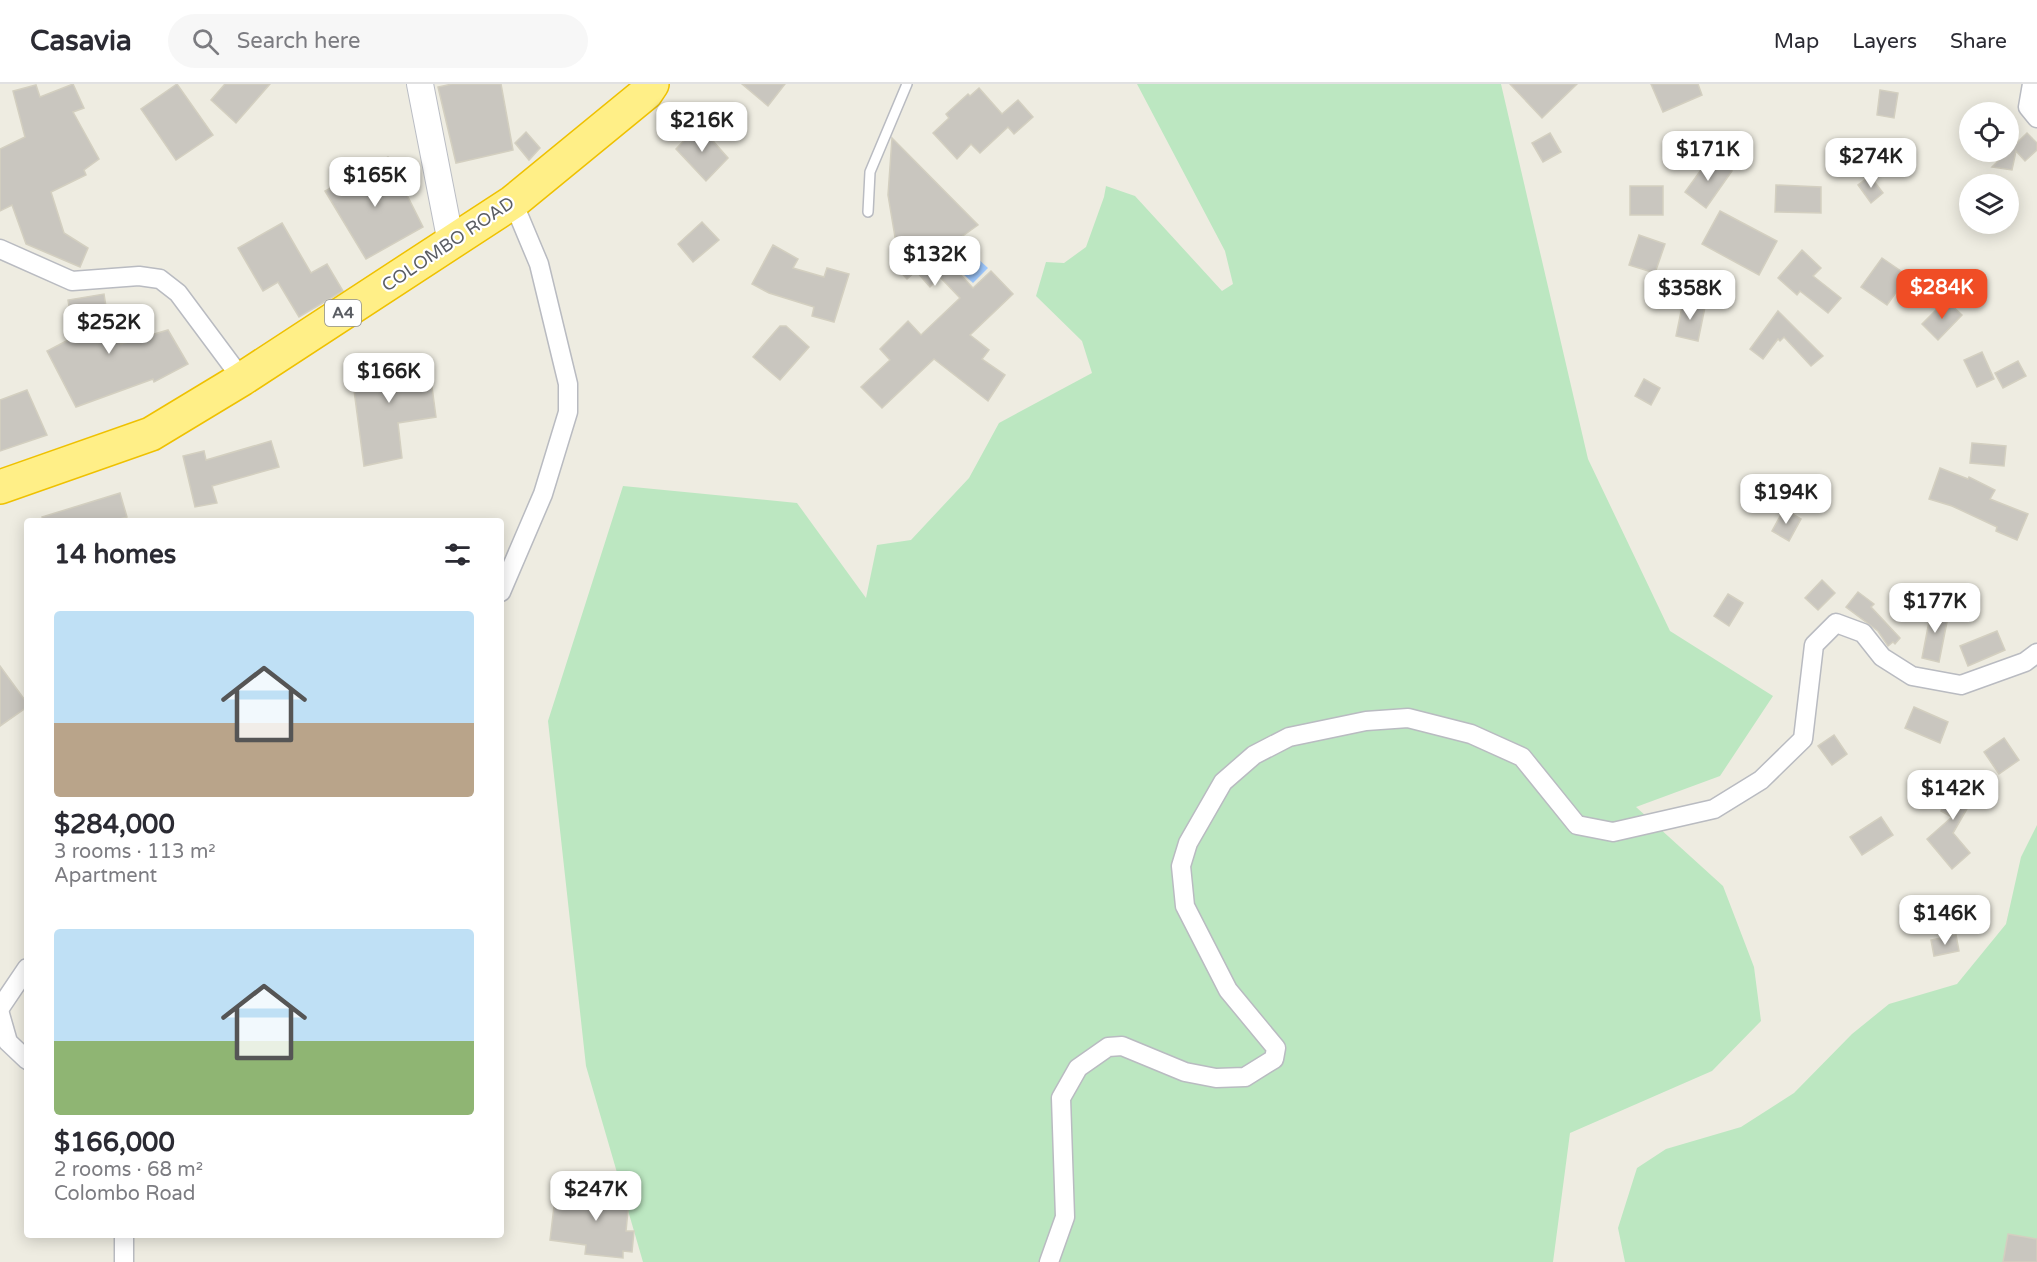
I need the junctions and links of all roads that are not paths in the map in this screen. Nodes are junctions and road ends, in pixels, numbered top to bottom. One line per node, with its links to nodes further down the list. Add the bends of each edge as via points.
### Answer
1 (420, 84): 8 (street)
2 (652, 84): 6 (highway, COLOMBO ROAD / A4)
3 (907, 84): 7 (lane, via 870,172)
4 (2032, 84): 5 (street, via 2028,107)
5 (2037, 118)
6 (513, 202): 8 (highway, COLOMBO ROAD / A4); 12 (street, via 539,264 568,384 568,412 543,494)
7 (868, 212)
8 (451, 243): 10 (highway, COLOMBO ROAD / A4)
9 (0, 249): 10 (street, via 72,281 139,276 160,279 178,293)
10 (242, 379): 11 (highway, COLOMBO ROAD / A4, via 151,434)
11 (0, 487)
12 (504, 585)
13 (2037, 653): 20 (street, via 2025,662 1960,684 1912,676 1882,657 1863,633 1836,623 1814,645 1803,739 1761,780 1714,809 1613,832 1577,825 1522,757 1471,734 1408,718 1366,721 1289,737 1254,755 1223,782 1188,843 1181,866 1185,906 1228,990 1276,1048 1274,1059 1245,1077 1216,1078 1185,1072 1122,1046 1108,1047 1078,1068 1061,1098 1065,1216)
14 (24, 972): 15 (street)
15 (0, 1008)
16 (0, 1014): 17 (street, via 8,1042)
17 (24, 1057)
18 (124, 1238): 19 (street)
19 (124, 1262)
20 (1049, 1262)

